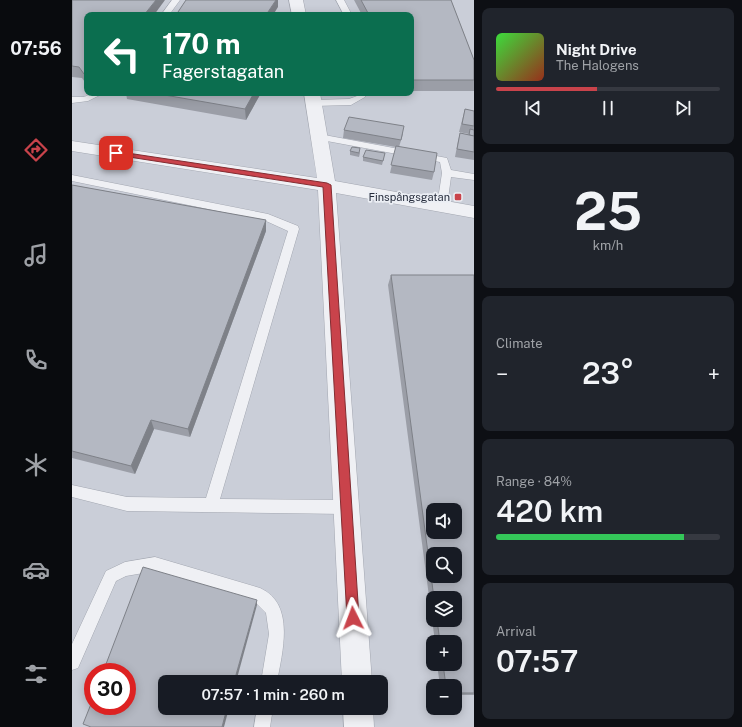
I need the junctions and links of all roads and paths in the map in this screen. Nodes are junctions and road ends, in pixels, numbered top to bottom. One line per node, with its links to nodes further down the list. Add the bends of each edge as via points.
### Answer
1 (176, 0): 4 (lane)
2 (296, 0): 5 (street)
3 (340, 0): 6 (lane)
4 (167, 12)
5 (298, 12)
6 (346, 12)
7 (92, 96): 10 (lane)
8 (361, 96): 9 (lane, via 352,102)
9 (313, 98): 11 (street)
10 (72, 100)
11 (319, 137): 13 (lane, via 444,160); 16 (street)
12 (72, 146): 16 (street)
13 (447, 173): 15 (lane); 17 (lane)
14 (72, 178): 20 (lane, via 268,218 294,229)
15 (474, 178)
16 (327, 185): 17 (street); 21 (street)
17 (442, 206): 18 (street)
18 (474, 212)
19 (72, 490): 20 (lane, via 127,504)
20 (211, 505): 21 (lane)
21 (346, 506): 24 (street)
22 (72, 662): 23 (lane, via 111,576 125,569 155,564 260,596 273,608 277,634)
23 (271, 675)
24 (357, 675)
25 (264, 715): 27 (lane)
26 (358, 715): 28 (street)
27 (262, 727)
28 (359, 727)

